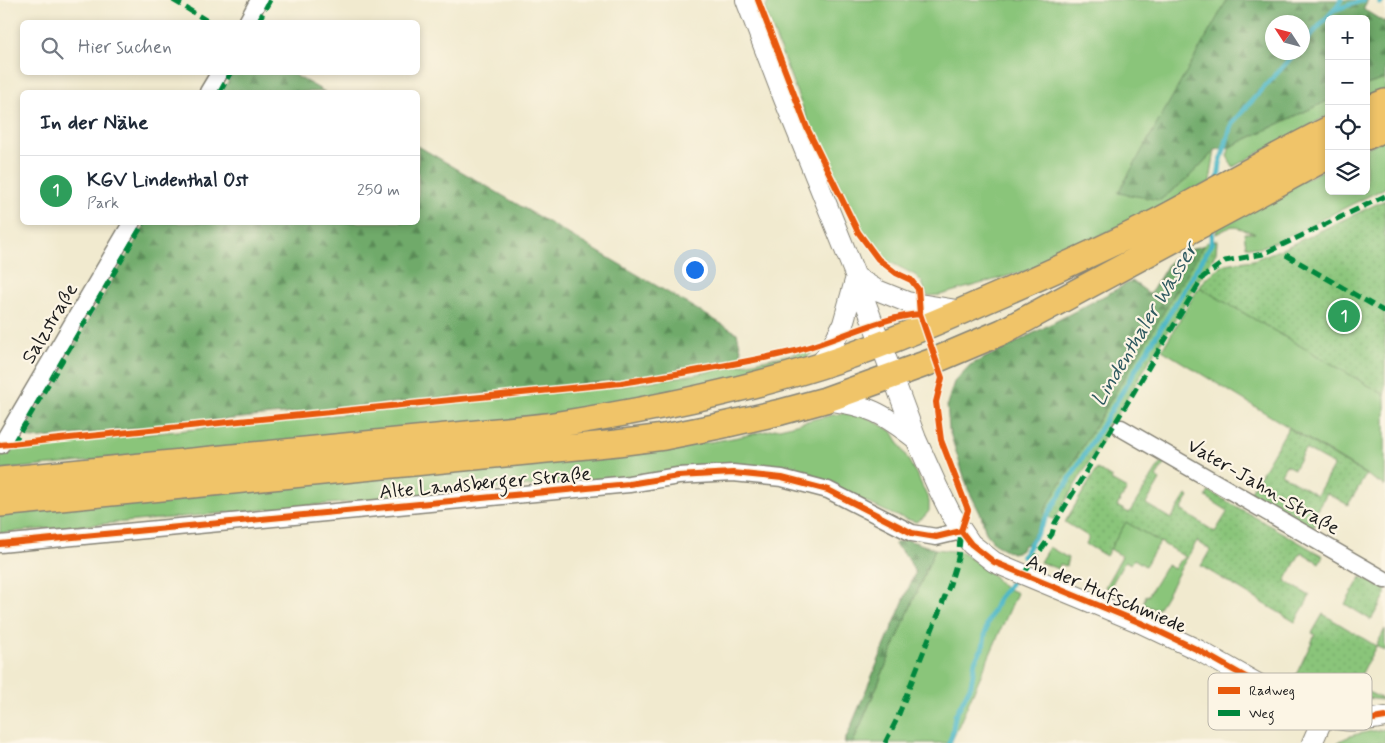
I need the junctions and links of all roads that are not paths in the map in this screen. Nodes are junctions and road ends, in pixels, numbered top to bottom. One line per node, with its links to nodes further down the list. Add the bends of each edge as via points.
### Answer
1 (259, 0): 3 (street)
2 (746, 0): 13 (street, An der Hufschmiede)
3 (248, 20)
4 (218, 75): 5 (street)
5 (209, 90)
6 (1385, 102): 7 (main road)
7 (1370, 108)
8 (1385, 128): 10 (main road)
9 (1325, 130): 14 (main road, via 1156,222)
10 (1370, 135)
11 (1325, 158): 17 (main road, via 1002,332)
12 (130, 225): 21 (street, Salzstraße)
13 (856, 277): 14 (street, via 906,302); 15 (street, An der Hufschmiede); 16 (street, via 843,324)
14 (963, 311): 15 (main road)
15 (880, 345): 16 (main road); 17 (street, An der Hufschmiede)
16 (820, 366): 22 (main road, via 668,405 547,426)
17 (892, 376): 18 (main road); 20 (street, An der Hufschmiede)
18 (825, 400): 20 (street, via 878,412); 23 (main road, via 719,426 617,443)
19 (1121, 428): 26 (street, Vater-Jahn-Straße)
20 (916, 439): 24 (street, An der Hufschmiede)
21 (1, 445)
22 (0, 480)
23 (0, 504)
24 (961, 531): 25 (street, Alte Landsberger Straße, via 936,537 912,532 828,490 782,478 733,473); 27 (street, An der Hufschmiede, via 982,554 1016,572 1141,623)
25 (0, 544)
26 (1385, 580)
27 (1239, 673)
28 (1385, 717): 29 (street, An der Hufschmiede)
29 (1372, 719)
30 (1318, 730): 31 (street)
31 (1312, 743)

